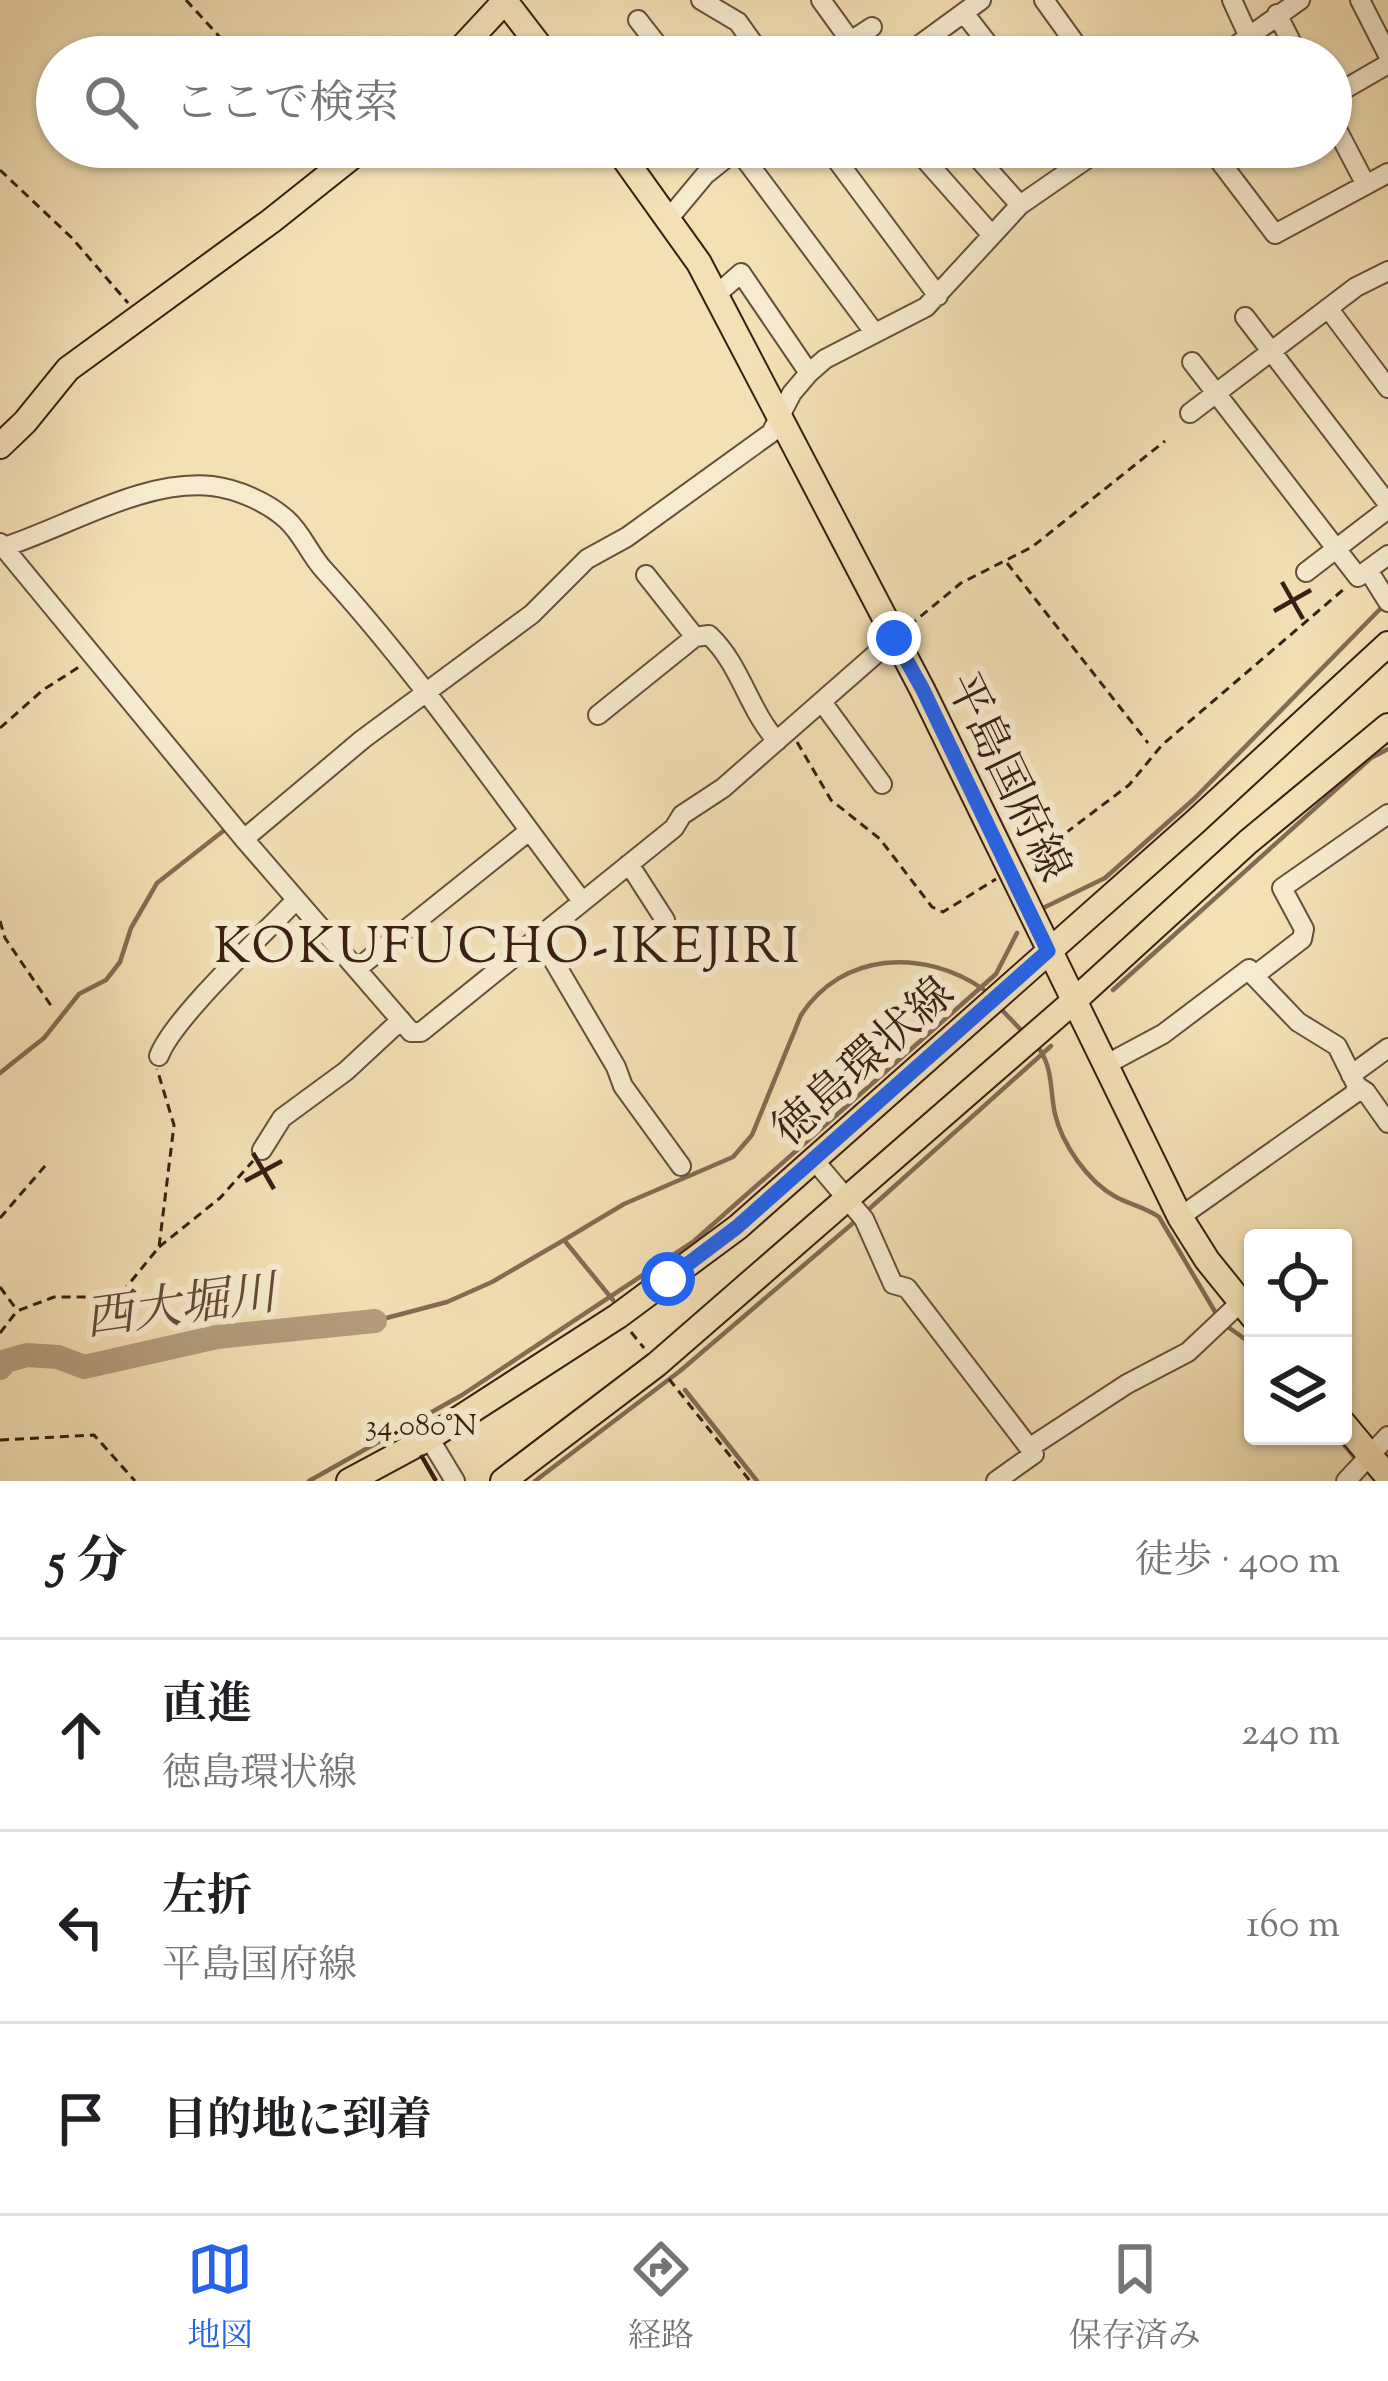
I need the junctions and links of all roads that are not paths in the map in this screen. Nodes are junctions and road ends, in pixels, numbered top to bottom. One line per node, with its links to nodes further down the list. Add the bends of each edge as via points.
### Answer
1 (506, 0): 14 (main road); 15 (main road)
2 (701, 0): 17 (street)
3 (821, 0): 18 (street)
4 (981, 0): 9 (street)
5 (1044, 0): 22 (street)
6 (1232, 0): 13 (street)
7 (1300, 0): 10 (street)
8 (1360, 0): 24 (street)
9 (964, 13): 20 (street); 21 (street)
10 (1277, 14): 13 (street); 23 (street)
11 (638, 20): 16 (street)
12 (872, 27): 19 (street)
13 (1248, 35)
14 (473, 36)
15 (533, 36)
16 (651, 36)
17 (748, 36)
18 (846, 36)
19 (860, 36)
20 (932, 36)
21 (982, 36)
22 (1070, 36)
23 (1288, 36)
24 (1388, 59): 25 (street)
25 (1352, 83)
26 (1352, 158): 37 (street)
27 (338, 168): 54 (main road, via 68,369)
28 (632, 168): 39 (main road, 平島国府線)
29 (714, 168): 39 (street)
30 (753, 168): 46 (street)
31 (843, 168): 43 (street)
32 (933, 168): 40 (street)
33 (987, 168): 38 (street)
34 (1076, 168): 38 (street)
35 (1225, 168): 37 (street, via 1275,234)
36 (1388, 172): 37 (street)
37 (1366, 185)
38 (1020, 205): 40 (street)
39 (670, 217): 42 (main road, 平島国府線)
40 (990, 233): 43 (street)
41 (1388, 271): 44 (street)
42 (716, 295): 49 (street, via 741,273); 53 (main road, 平島国府線)
43 (938, 296): 46 (street)
44 (1328, 308): 47 (street); 50 (street)
45 (1246, 317): 47 (street)
46 (874, 332): 49 (street)
47 (1271, 351): 51 (street); 55 (street)
48 (1192, 362): 51 (street)
49 (809, 373): 53 (street)
50 (1388, 388)
51 (1215, 393): 52 (street); 57 (street)
52 (1190, 413)
53 (781, 420): 64 (main road, 平島国府線); 66 (street, via 587,559 532,614)
54 (0, 446)
55 (1388, 506): 57 (street)
56 (2, 545): 66 (street, via 146,491 240,492 303,537); 74 (street)
57 (1335, 549): 59 (street); 60 (street)
58 (1388, 555): 60 (street)
59 (1306, 572)
60 (1363, 573): 62 (street)
61 (646, 575): 63 (street)
62 (1387, 600)
63 (695, 637): 68 (street); 70 (street, via 709,635 721,646 755,712)
64 (894, 638): 67 (street); 80 (main road, 平島国府線)
65 (1388, 644): 80 (main road, 徳島環状線)
66 (426, 695): 73 (street); 74 (street)
67 (822, 702): 70 (street); 71 (street)
68 (598, 715)
69 (1388, 726): 83 (main road, 徳島環状線)
70 (783, 736): 75 (street)
71 (878, 770)
72 (1388, 814): 82 (street, via 1282,888 1303,939)
73 (529, 831): 77 (street); 81 (street)
74 (244, 839): 76 (street)
75 (628, 864): 77 (street); 78 (street)
76 (296, 901): 81 (street); 86 (street)
77 (582, 901): 79 (street)
78 (665, 920)
79 (538, 936): 84 (street, via 421,1032); 92 (street, via 622,1086)
80 (1048, 951): 83 (main road, 平島国府線); 91 (main road, 徳島環状線)
81 (358, 968): 84 (street)
82 (1254, 976): 87 (street, via 1249,969); 88 (street, via 1298,1022 1337,1046)
83 (1075, 1000): 87 (main road, 平島国府線); 93 (main road, 徳島環状線)
84 (401, 1020): 90 (street, via 283,1118)
85 (1388, 1048): 88 (street)
86 (159, 1056)
87 (1107, 1064): 94 (main road, 平島国府線)
88 (1354, 1081): 89 (street); 94 (street, via 1354,1094)
89 (1388, 1123)
90 (262, 1150)
91 (814, 1160): 93 (street); 96 (main road, 徳島環状線, via 618,1316)
92 (681, 1166)
93 (858, 1209): 97 (street, via 893,1284 907,1288); 102 (main road, 徳島環状線, via 664,1373)
94 (1180, 1217): 95 (main road, 平島国府線)
95 (1234, 1315): 97 (street, via 1188,1352)
96 (429, 1438): 100 (main road, 徳島環状線); 101 (street)
97 (1029, 1448): 103 (street, via 1034,1454)
98 (1365, 1460): 99 (main road)
99 (1388, 1477)
100 (349, 1481)
101 (455, 1481)
102 (503, 1481)
103 (997, 1481)

